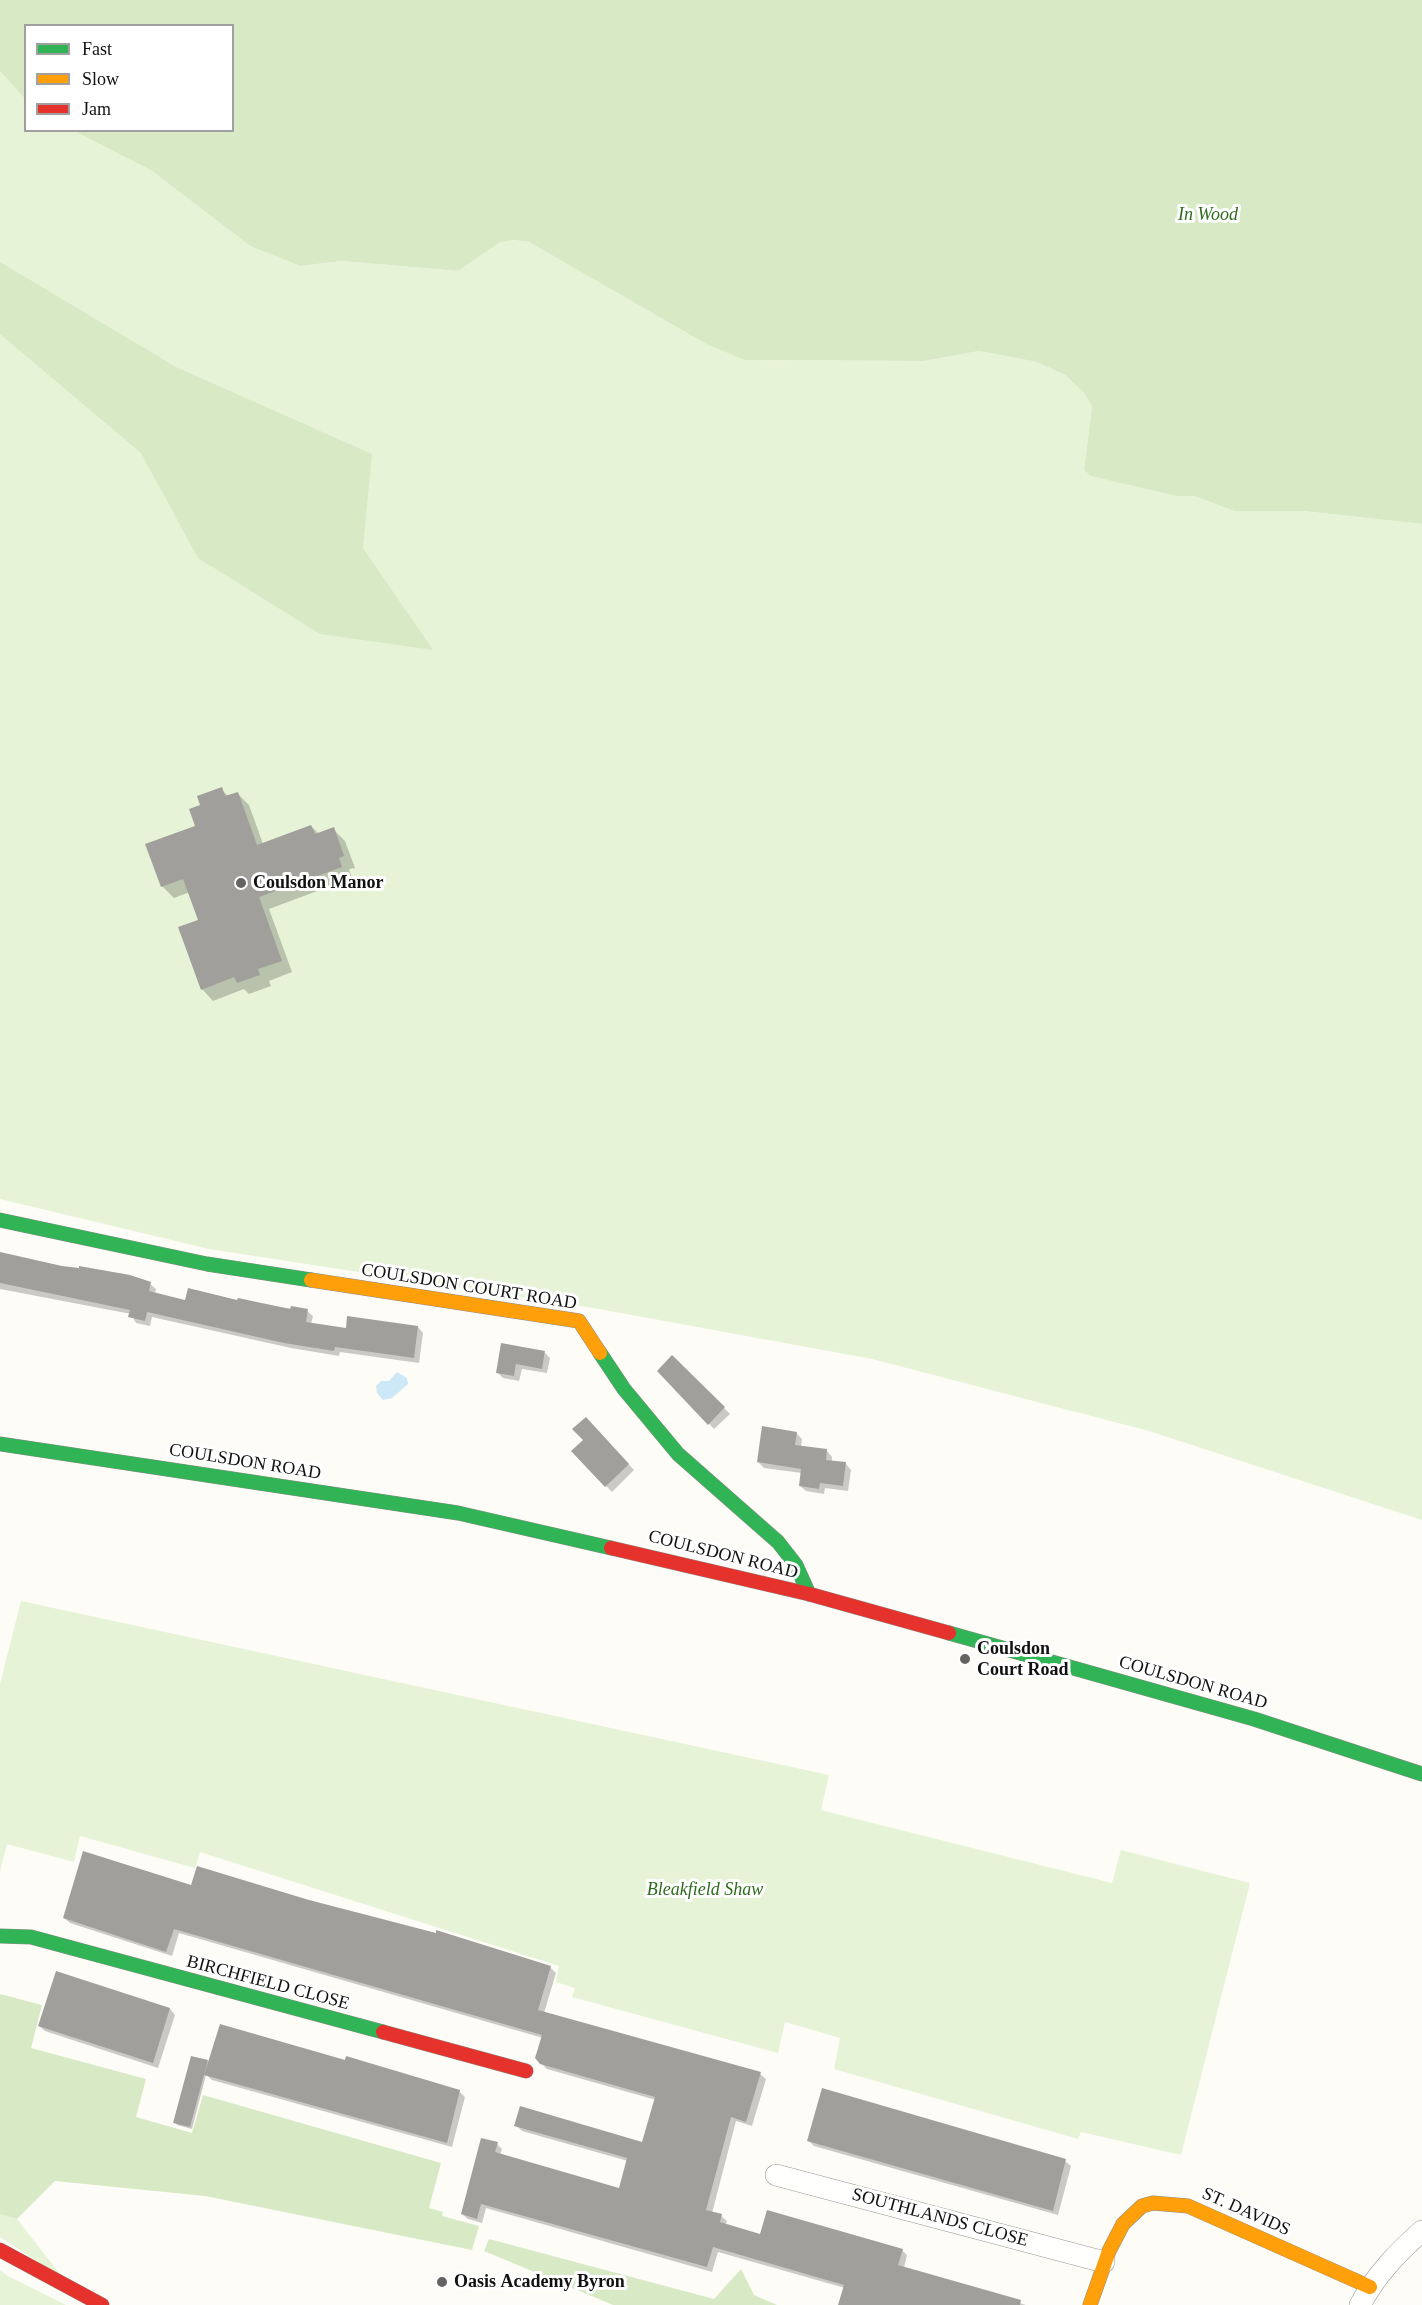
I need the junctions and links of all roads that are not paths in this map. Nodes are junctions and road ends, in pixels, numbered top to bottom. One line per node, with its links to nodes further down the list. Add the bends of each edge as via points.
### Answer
1 (0, 1220): 3 (street, COULSDON COURT ROAD, via 207,1264 579,1321 624,1389 678,1454 778,1542 796,1565)
2 (0, 1444): 3 (street, COULSDON ROAD, via 458,1513)
3 (809, 1594): 4 (street, COULSDON ROAD, via 1254,1719)
4 (1422, 1774)
5 (0, 1936): 6 (street, BIRCHFIELD CLOSE, via 31,1937)
6 (526, 2071)
7 (776, 2175): 10 (street, SOUTHLANDS CLOSE)
8 (1422, 2230): 11 (street, via 1391,2259)
9 (0, 2250): 12 (street)
10 (1104, 2262): 11 (street, ST. DAVIDS, via 1119,2230 1142,2206 1164,2202 1188,2205); 13 (street, ST. DAVIDS)
11 (1365, 2296)
12 (102, 2305)
13 (1090, 2305)

